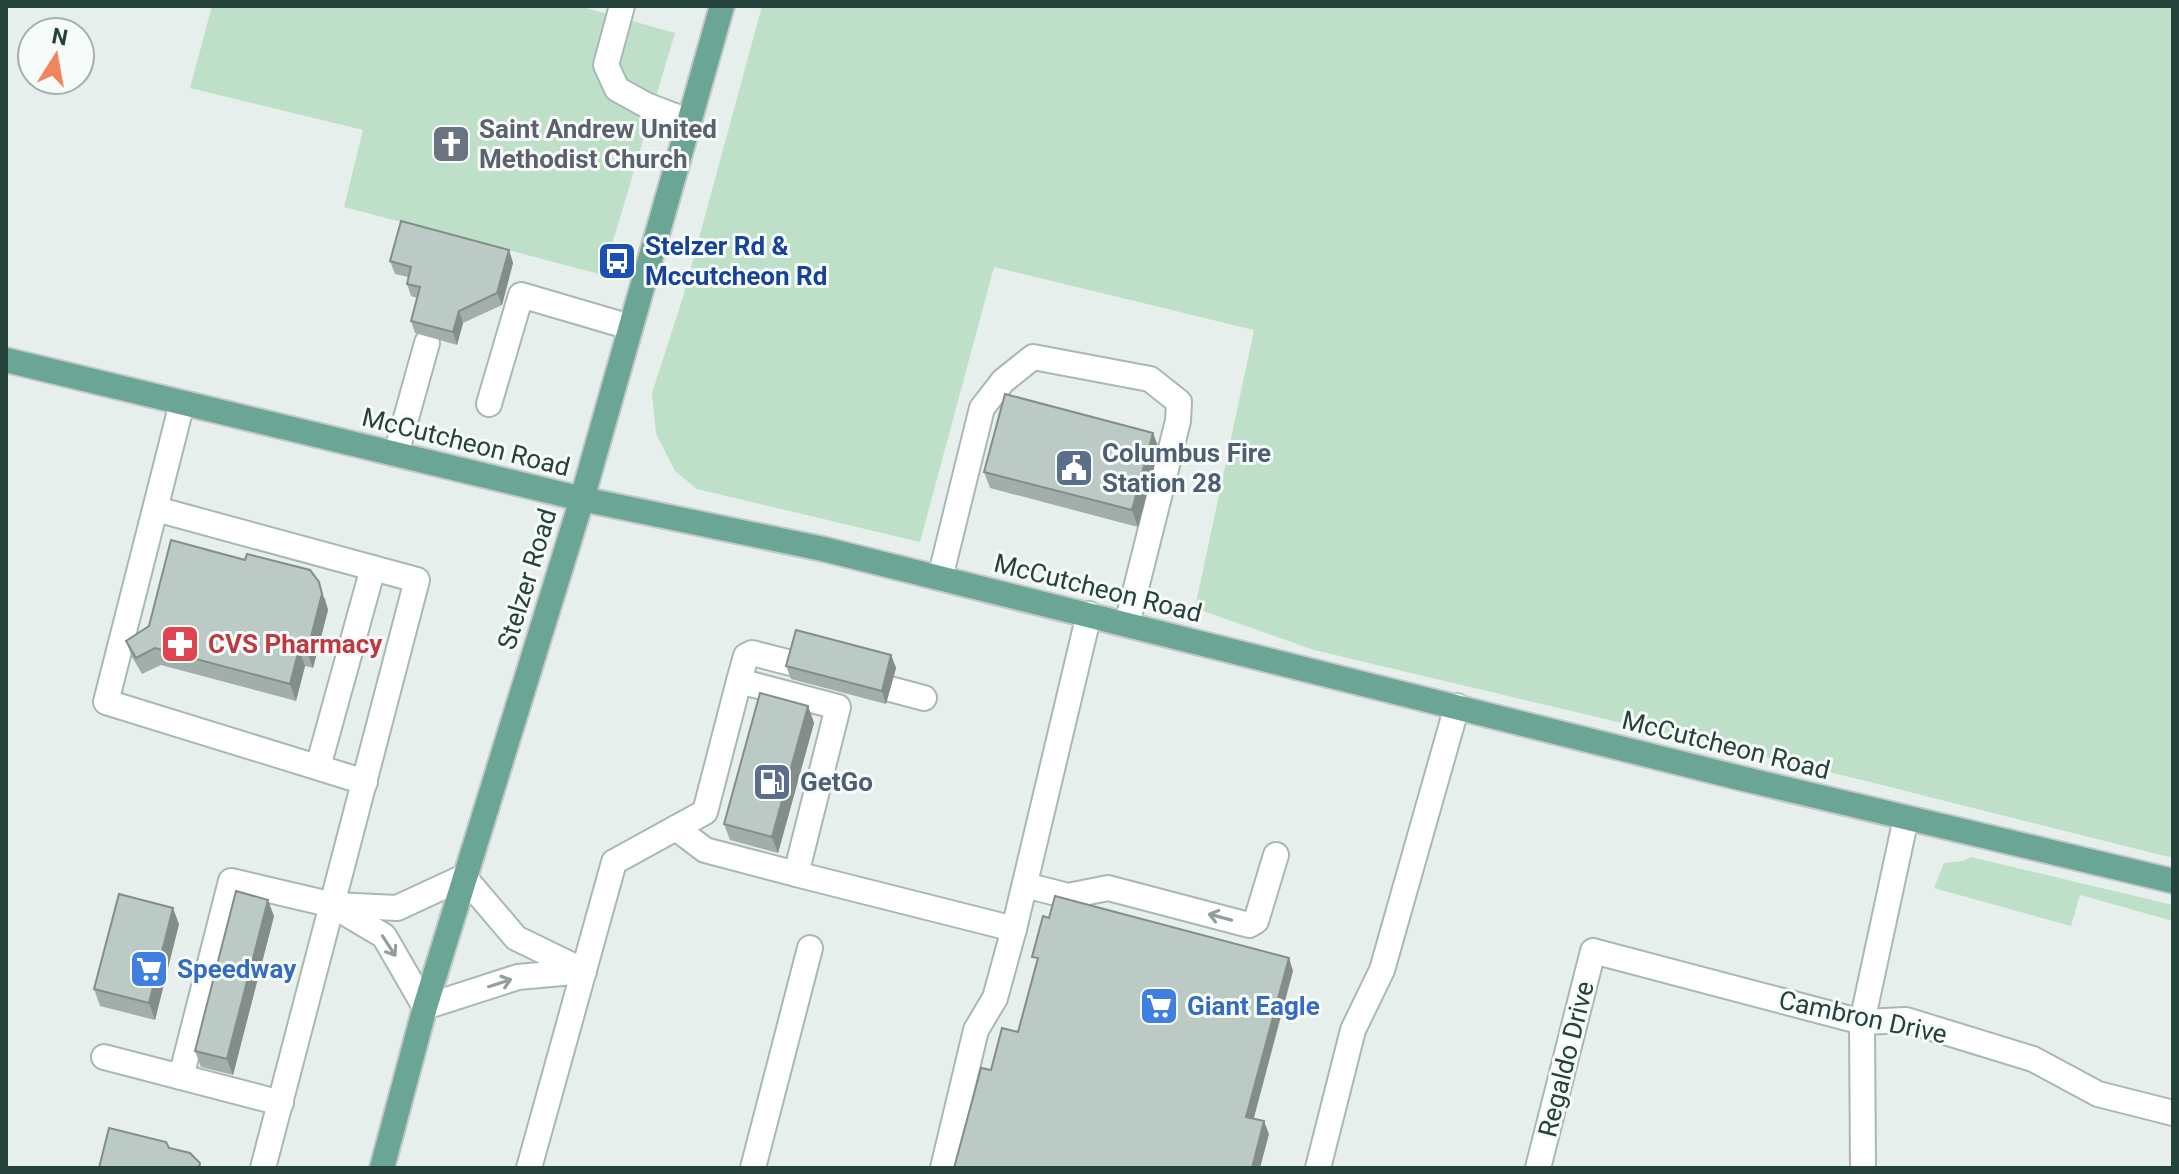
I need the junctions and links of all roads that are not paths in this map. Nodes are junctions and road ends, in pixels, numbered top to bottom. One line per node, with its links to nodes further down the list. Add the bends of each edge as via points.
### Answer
1 (622, 6): 3 (street, via 606,65 617,89)
2 (717, 9): 3 (main road, Stelzer Road)
3 (690, 122): 4 (main road, Stelzer Road)
4 (630, 327): 8 (street, via 521,295); 10 (main road, Stelzer Road)
5 (427, 343): 9 (street)
6 (6, 360): 7 (main road, McCutcheon Road)
7 (182, 403): 9 (main road, McCutcheon Road); 11 (street)
8 (489, 404)
9 (396, 454): 10 (main road, McCutcheon Road)
10 (582, 499): 13 (main road, McCutcheon Road); 27 (main road, Stelzer Road)
11 (156, 509): 12 (street); 21 (street, via 106,702)
12 (373, 568): 21 (street); 22 (street, via 417,580)
13 (940, 578): 14 (main road, McCutcheon Road); 15 (street, via 982,408 1003,381 1033,357 1150,379 1179,402 1178,421)
14 (1089, 614): 15 (main road, McCutcheon Road); 29 (street)
15 (1127, 624): 20 (main road, McCutcheon Road)
16 (795, 664): 17 (street, via 752,653 746,656)
17 (739, 681): 24 (street, via 705,812); 26 (street, via 838,707)
18 (890, 689): 19 (street)
19 (924, 698)
20 (1457, 706): 23 (main road, McCutcheon Road); 46 (street, via 1382,970 1353,1030)
21 (318, 767): 22 (street)
22 (365, 782): 30 (street)
23 (1906, 818): 28 (main road, McCutcheon Road); 36 (street)
24 (676, 828): 26 (street, via 705,850); 34 (street, via 614,862)
25 (1276, 855): 29 (street, one-way to 29, via 1256,921 1249,925 1108,888 1068,896)
26 (796, 874): 31 (street)
27 (464, 877): 30 (street, via 397,908); 34 (street, via 516,938); 35 (main road, Stelzer Road)
28 (2173, 881)
29 (1025, 885): 31 (street)
30 (333, 905): 35 (street, one-way to 35, via 384,936); 38 (street, via 231,881); 39 (street)
31 (1014, 929): 45 (street, via 995,998 976,1030)
32 (810, 948): 44 (street)
33 (1593, 951): 36 (street, Cambron Drive); 47 (street, Regaldo Drive)
34 (584, 971): 35 (street, one-way to 34, via 518,977); 43 (street)
35 (425, 1007): 42 (main road, Stelzer Road)
36 (1862, 1022): 40 (street, Cambron Drive, via 1906,1020 2033,1059 2098,1094); 48 (street)
37 (104, 1057): 38 (street)
38 (181, 1077): 39 (street)
39 (281, 1103): 41 (street)
40 (2173, 1113)
41 (263, 1168)
42 (382, 1168)
43 (529, 1168)
44 (753, 1168)
45 (943, 1168)
46 (1318, 1168)
47 (1538, 1168)
48 (1863, 1168)

